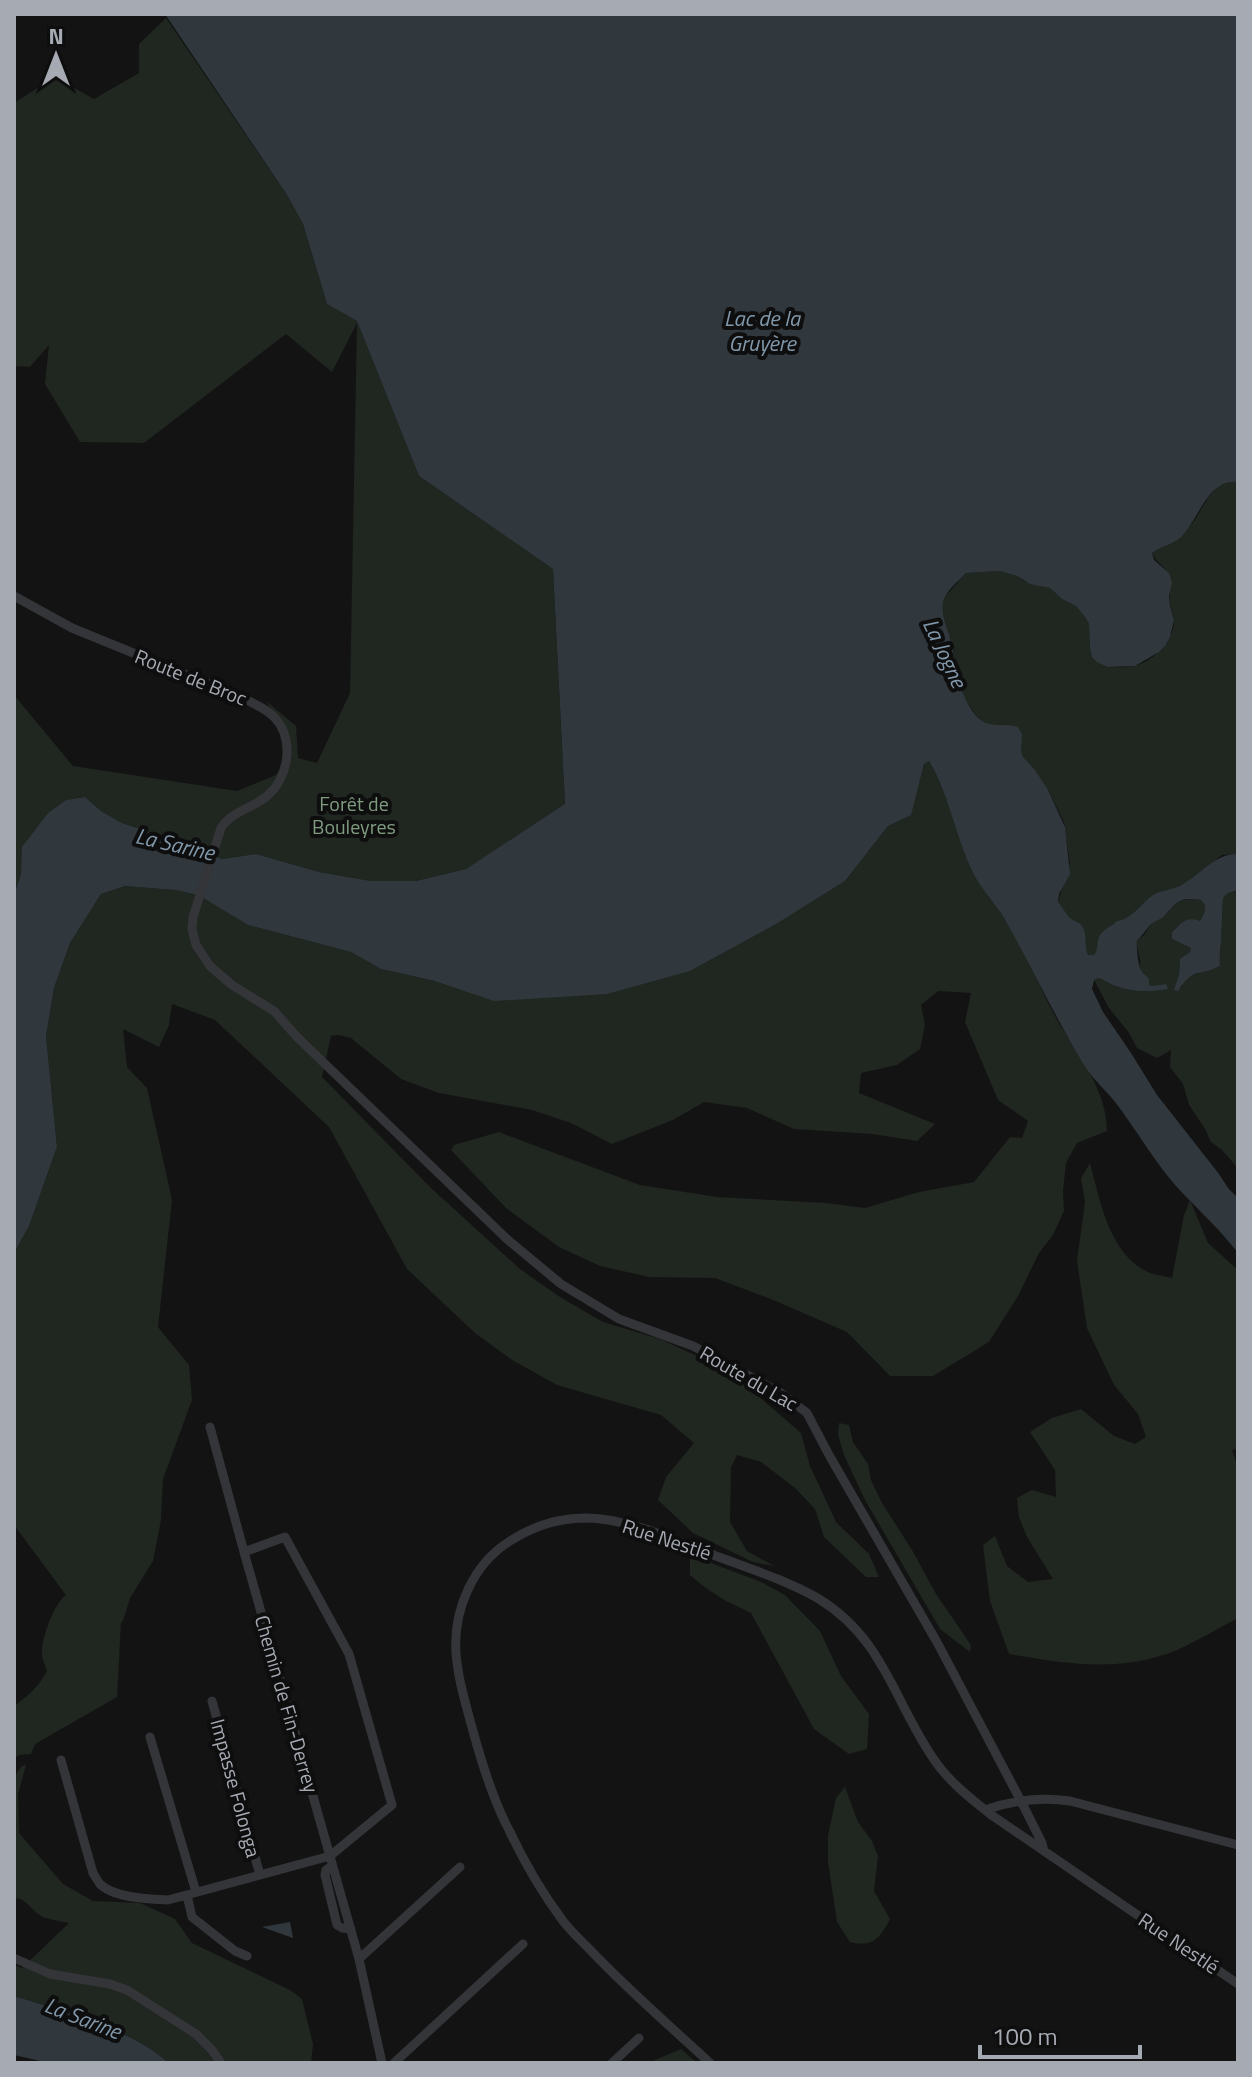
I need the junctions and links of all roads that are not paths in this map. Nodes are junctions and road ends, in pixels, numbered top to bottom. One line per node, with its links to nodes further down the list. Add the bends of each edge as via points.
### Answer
1 (14, 596): 2 (street, Route de Broc, via 64,624 254,703 274,717 284,734 286,767 280,781 261,801 227,819 219,833 192,929)
2 (210, 966): 8 (street, Route du Lac, via 274,1011 508,1240 561,1284 619,1319 693,1346 781,1393 807,1413)
3 (210, 1427): 4 (street, Chemin de Fin-Derrey)
4 (244, 1552): 12 (street, Chemin de Fin-Derrey); 12 (street, via 285,1537 349,1654 392,1805)
5 (212, 1701): 14 (street, Impasse Folonga)
6 (150, 1737): 15 (street)
7 (61, 1760): 15 (street, Impasse Folonga, via 101,1885 143,1899 168,1900)
8 (1020, 1800): 9 (street); 10 (street, via 1070,1801); 11 (street, Route du Lac)
9 (985, 1810): 11 (street, Rue Nestlé); 26 (street, Rue Nestlé, via 935,1762 862,1634 818,1598 642,1528 603,1520 549,1522 502,1545 465,1594 455,1650 479,1751 503,1817 565,1923)
10 (1238, 1845)
11 (1044, 1851): 20 (street, Rue Nestlé)
12 (331, 1861): 14 (street, Impasse Folonga); 19 (street, Chemin de Fin-Derrey)
13 (460, 1867): 19 (street)
14 (260, 1875): 15 (street, Impasse Folonga)
15 (192, 1893): 17 (street, via 192,1917)
16 (523, 1944): 24 (street)
17 (247, 1956)
18 (14, 1958): 22 (street, via 50,1974 127,1990 196,2034)
19 (359, 1959): 23 (street, Chemin de Fin-Derrey)
20 (1238, 1984)
21 (639, 2038): 25 (street)
22 (221, 2063)
23 (382, 2063)
24 (394, 2063)
25 (612, 2063)
26 (710, 2063)

